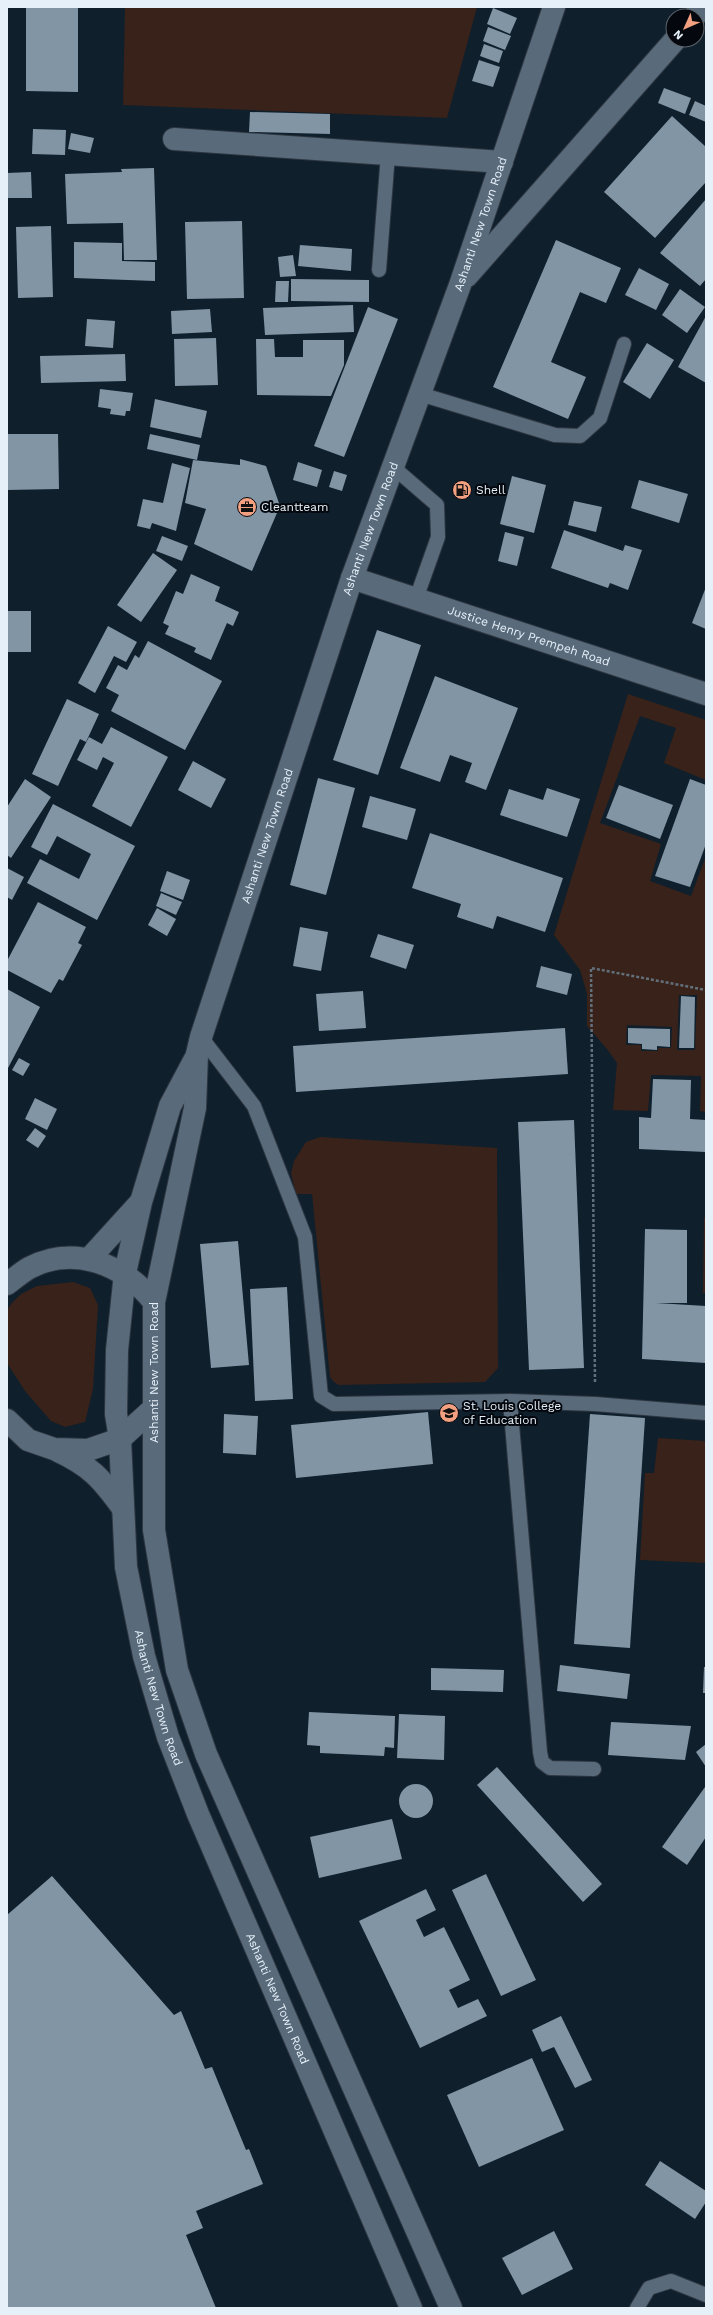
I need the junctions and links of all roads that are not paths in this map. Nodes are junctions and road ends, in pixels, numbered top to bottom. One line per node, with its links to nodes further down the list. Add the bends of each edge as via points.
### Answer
1 (554, 7): 5 (street, Ashanti New Town Road)
2 (668, 48): 7 (street)
3 (174, 139): 4 (street)
4 (388, 154): 5 (street); 6 (lane)
5 (502, 162): 7 (street, Ashanti New Town Road)
6 (379, 270)
7 (460, 285): 9 (street, Ashanti New Town Road)
8 (624, 344): 9 (lane, via 600,418 580,436 555,435)
9 (420, 394): 10 (street, Ashanti New Town Road)
10 (393, 466): 11 (street, Ashanti New Town Road); 12 (lane, via 437,505 438,537)
11 (352, 578): 12 (street, Justice Henry Prempeh Road); 14 (street, Ashanti New Town Road)
12 (416, 599): 13 (street, Justice Henry Prempeh Road)
13 (706, 694)
14 (199, 1046): 15 (street, Ashanti New Town Road, via 170,1106); 19 (street, Ashanti New Town Road, via 195,1108); 20 (lane, via 254,1106 305,1237 321,1396 334,1404)
15 (140, 1202): 16 (street); 17 (street, Ashanti New Town Road)
16 (89, 1260): 17 (street, via 108,1264); 18 (street, via 59,1259 30,1268)
17 (125, 1273): 19 (street, via 141,1286); 25 (street, Ashanti New Town Road, via 117,1350 116,1414)
18 (7, 1284)
19 (154, 1302): 21 (street, Ashanti New Town Road)
20 (510, 1401): 22 (lane, via 595,1404); 29 (lane, via 542,1762 550,1768)
21 (154, 1408): 25 (street); 32 (street, Ashanti New Town Road, via 154,1530 177,1670 206,1754)
22 (706, 1413)
23 (7, 1420): 24 (street)
24 (28, 1440): 26 (street); 27 (street)
25 (120, 1440): 27 (street, via 88,1450); 28 (street, Ashanti New Town Road)
26 (7, 1442)
27 (54, 1449): 28 (street, via 82,1462 105,1484)
28 (122, 1507): 31 (street, Ashanti New Town Road, via 126,1567 144,1656 168,1737 198,1814)
29 (594, 1770)
30 (706, 2294): 33 (lane, via 671,2281 649,2288)
31 (411, 2308)
32 (451, 2308)
33 (636, 2308)

